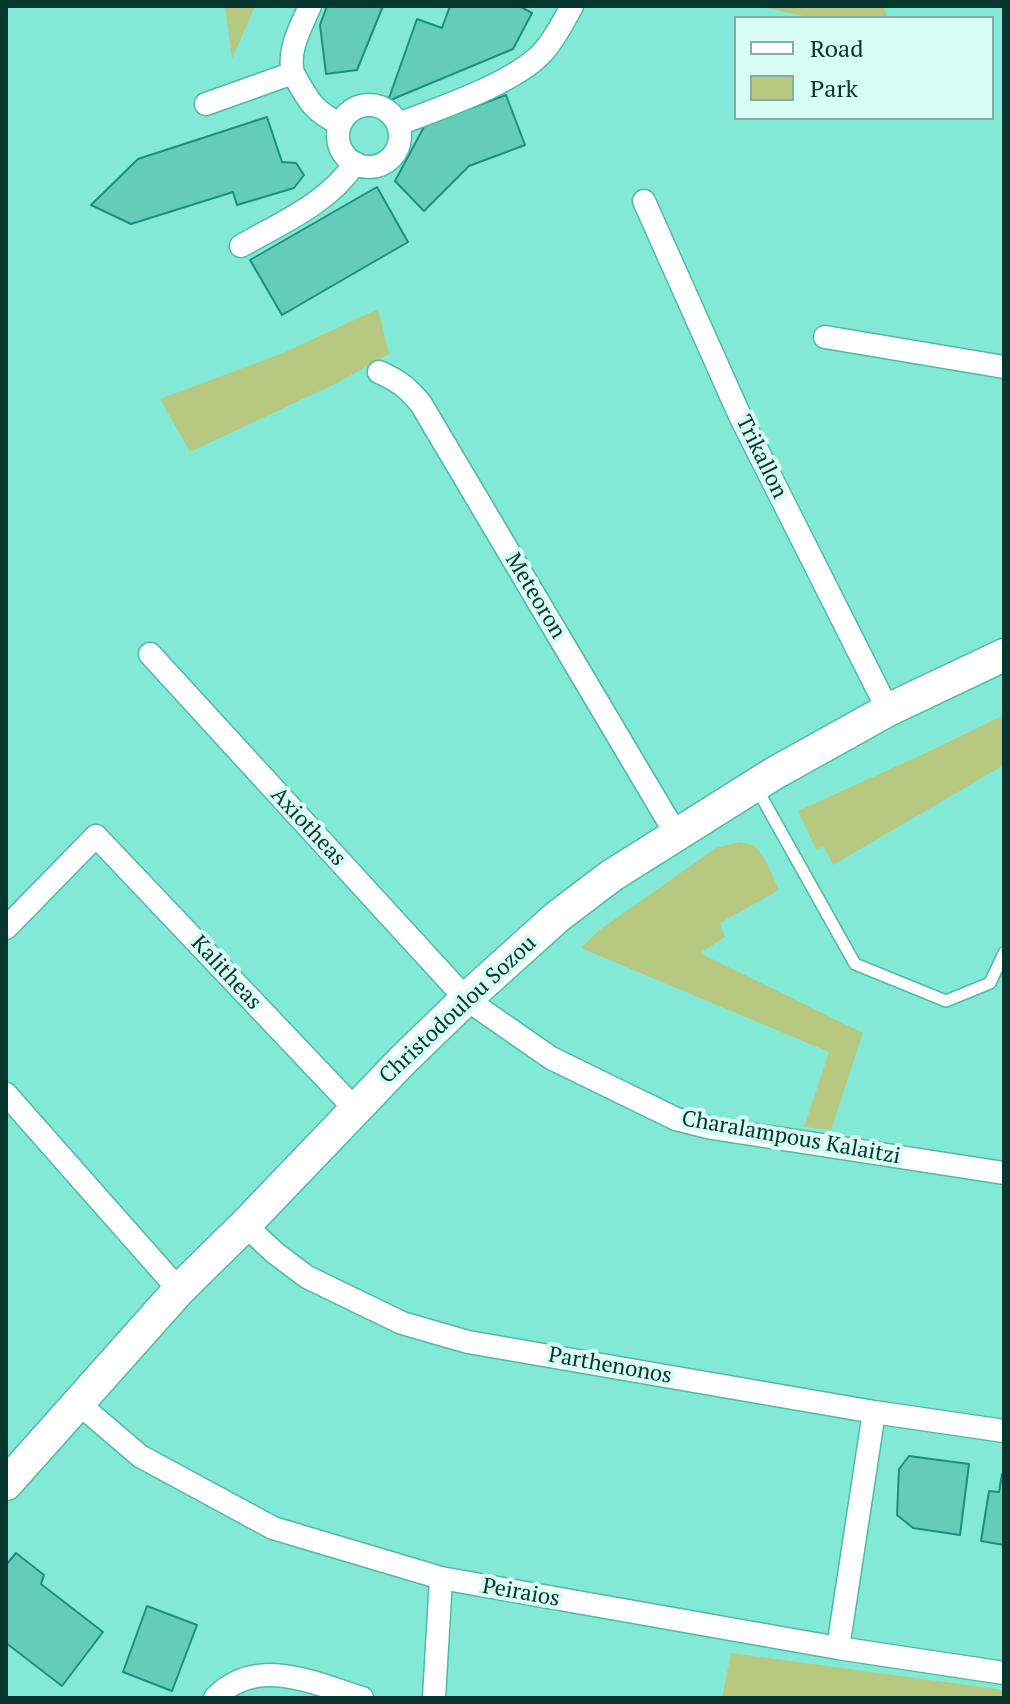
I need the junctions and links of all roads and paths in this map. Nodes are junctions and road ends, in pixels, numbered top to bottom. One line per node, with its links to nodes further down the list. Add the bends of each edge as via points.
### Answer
1 (310, 6): 3 (street, via 293,47)
2 (572, 6): 6 (street, via 555,37 519,72)
3 (293, 73): 4 (street); 5 (street, via 314,107)
4 (206, 104)
5 (340, 124): 6 (street, via 357,107 373,104); 7 (street, via 340,147)
6 (399, 124): 7 (street, via 400,141 393,156 380,165)
7 (355, 163): 9 (street, via 346,178 311,206)
8 (644, 201): 15 (street, Trikallon, via 740,416)
9 (241, 246)
10 (825, 337): 11 (street)
11 (1004, 367)
12 (379, 372): 17 (street, Meteoron, via 407,387 421,404)
13 (150, 654): 20 (street, Axiotheas)
14 (1004, 655): 15 (street, Christodoulou Sozou)
15 (888, 710): 16 (street, Christodoulou Sozou)
16 (755, 785): 17 (street, Christodoulou Sozou); 19 (lane, via 855,964 946,1001 990,983)
17 (676, 834): 20 (street, Christodoulou Sozou, via 557,917)
18 (6, 928): 22 (street, Kalitheas, via 96,836)
19 (1004, 953)
20 (466, 999): 22 (street, Christodoulou Sozou); 23 (street, Charalampous Kalaitzi, via 551,1058 676,1119)
21 (6, 1094): 25 (street)
22 (355, 1109): 24 (street, Christodoulou Sozou)
23 (1004, 1173)
24 (245, 1225): 25 (street, Christodoulou Sozou); 27 (street, Parthenonos, via 307,1277 402,1323 468,1342)
25 (179, 1290): 26 (street, Christodoulou Sozou)
26 (78, 1403): 29 (street, Christodoulou Sozou); 30 (street, Peiraios, via 140,1456 273,1528)
27 (874, 1412): 28 (street, Parthenonos); 31 (street)
28 (1004, 1431)
29 (6, 1484)
30 (441, 1578): 31 (street, Peiraios); 35 (street)
31 (838, 1648): 32 (street, Peiraios)
32 (1004, 1673)
33 (215, 1698): 34 (street, via 227,1686 266,1674)
34 (362, 1698)
35 (434, 1698)

